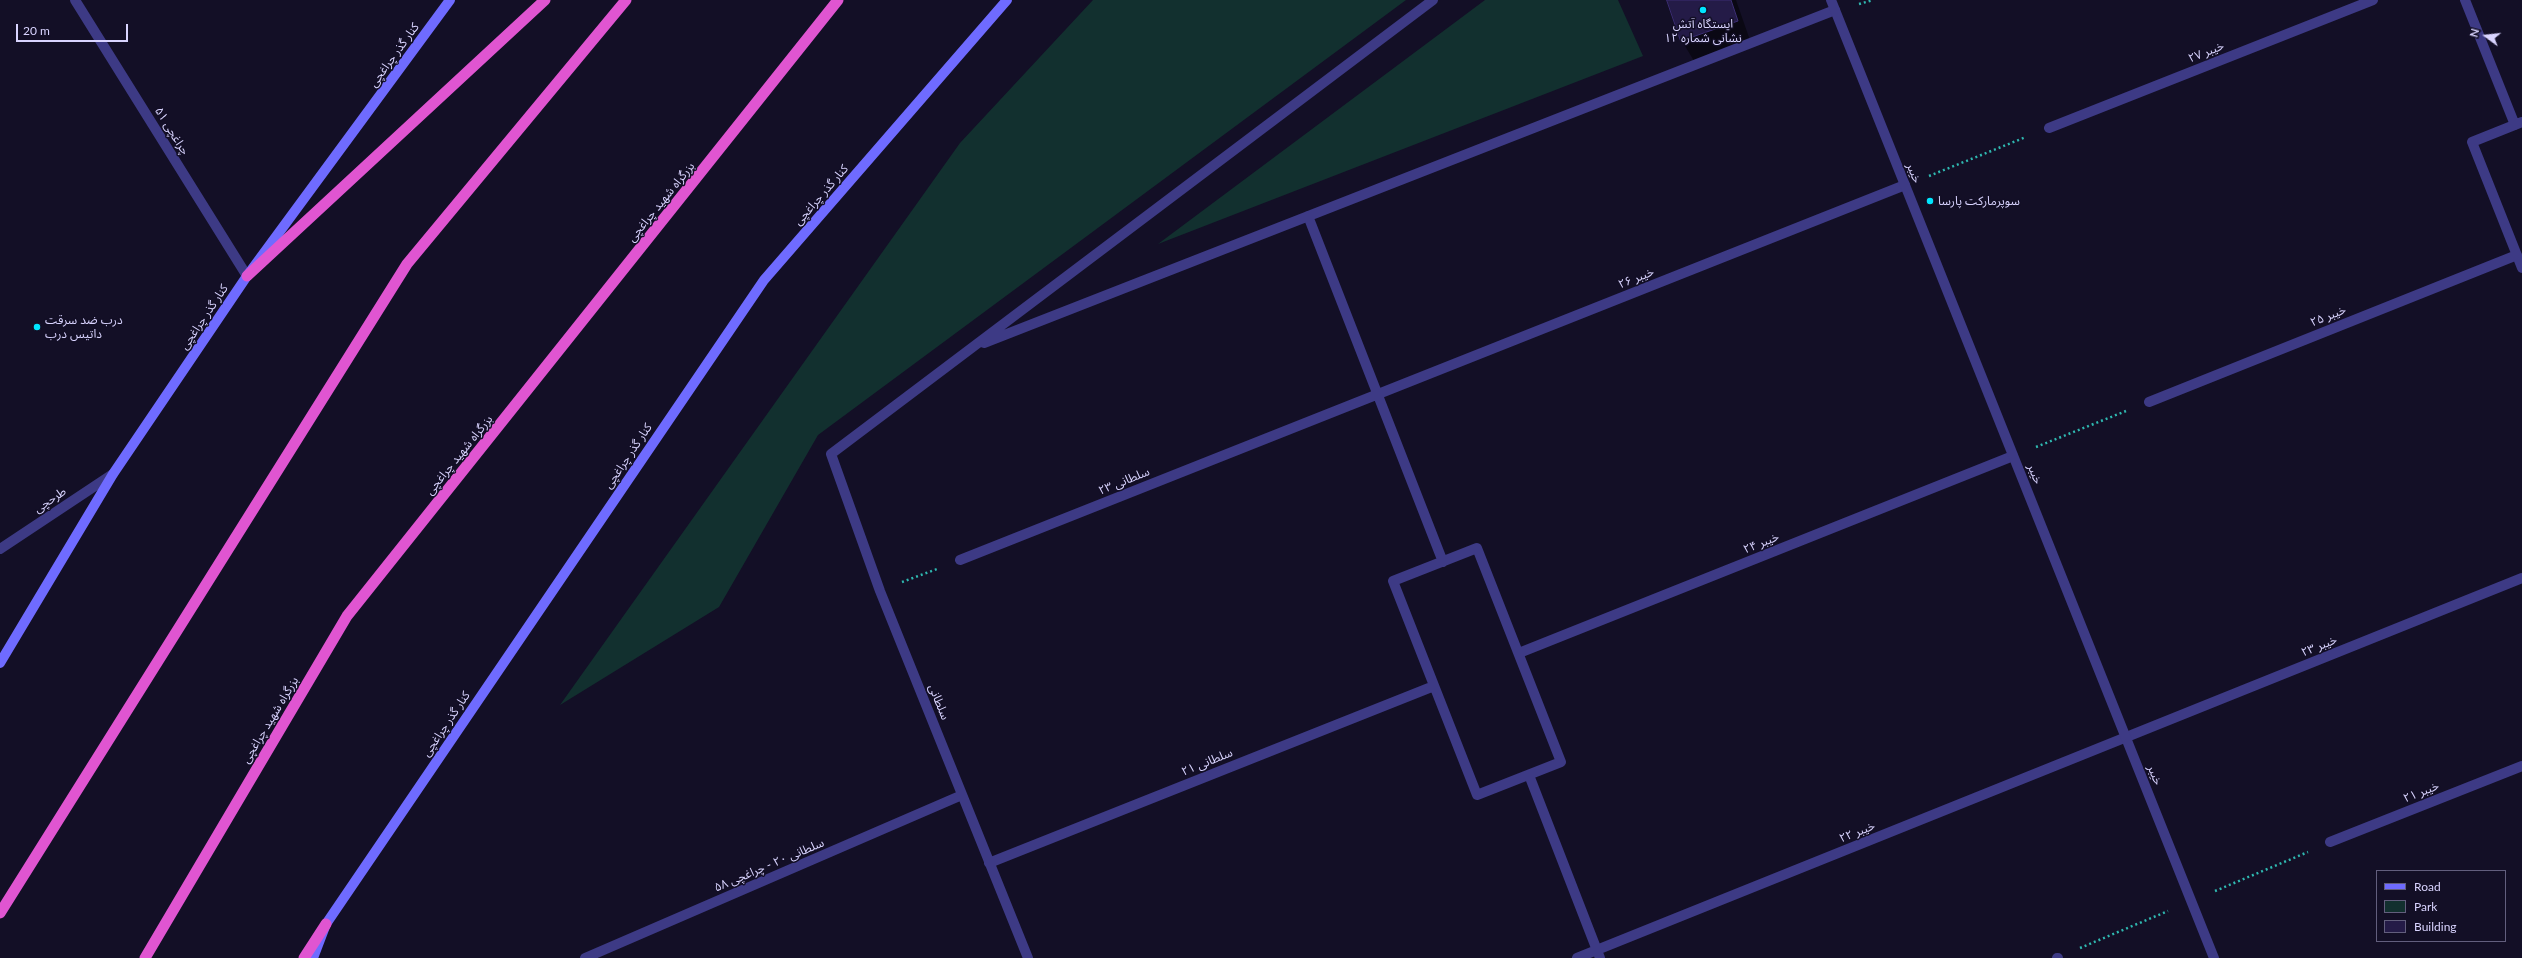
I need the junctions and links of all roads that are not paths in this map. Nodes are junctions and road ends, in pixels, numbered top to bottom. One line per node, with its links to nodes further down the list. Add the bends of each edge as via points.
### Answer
1 (75, 0): 18 (street, چراغچی ۵۱)
2 (450, 0): 18 (main road, کنار گذر چراغچی)
3 (545, 0): 18 (highway)
4 (626, 0): 37 (highway, via 406,264)
5 (838, 0): 40 (highway, بزرگراه شهید چراغچی, via 347,616)
6 (1007, 0): 38 (main road, کنار گذر چراغچی, via 764,280)
7 (1434, 0): 19 (street)
8 (1831, 0): 11 (street, خیبر)
9 (2373, 0): 13 (street, خیبر ۲۷)
10 (2465, 0): 12 (street)
11 (1835, 10): 14 (street, خیبر); 15 (street)
12 (2518, 123): 16 (street, via 2472,142)
13 (2049, 128)
14 (1905, 186): 20 (street, خیبر ۲۶); 22 (street, خیبر)
15 (1308, 216): 19 (street); 20 (street)
16 (2517, 254): 17 (street); 21 (street, خیبر ۲۵)
17 (2522, 268)
18 (248, 276): 23 (main road, کنار گذر چراغچی)
19 (971, 348): 34 (street, سلطانی, via 831,454 880,590)
20 (1378, 394): 25 (street, سلطانی ۲۳); 26 (street)
21 (2148, 402)
22 (2013, 456): 28 (street, خیبر ۲۴); 31 (street, خیبر)
23 (113, 474): 24 (street, طرحچی); 29 (main road, کنار گذر چراغچی)
24 (0, 549)
25 (960, 560)
26 (1443, 562): 28 (street, via 1477,548); 30 (street, via 1393,582)
27 (2522, 578): 31 (street, خیبر ۲۳)
28 (1519, 653): 33 (street, via 1561,762)
29 (0, 663)
30 (1434, 686): 33 (street, via 1477,795); 36 (street, سلطانی ۲۱)
31 (2126, 737): 39 (street, خیبر ۲۲); 46 (street, خیبر)
32 (2522, 766): 35 (street, خیبر ۲۱)
33 (1529, 775): 39 (street)
34 (962, 795): 36 (street, سلطانی); 43 (street, سلطانی ۲۰ - چراغچی ۵۸)
35 (2330, 842)
36 (989, 863): 44 (street, سلطانی)
37 (0, 913)
38 (326, 924): 41 (highway); 42 (main road, کنار گذر چراغچی)
39 (1599, 954): 45 (street, خیبر ۲۲)
40 (145, 958)
41 (304, 958)
42 (314, 958)
43 (585, 958)
44 (1028, 958)
45 (1577, 958)
46 (2214, 958)

